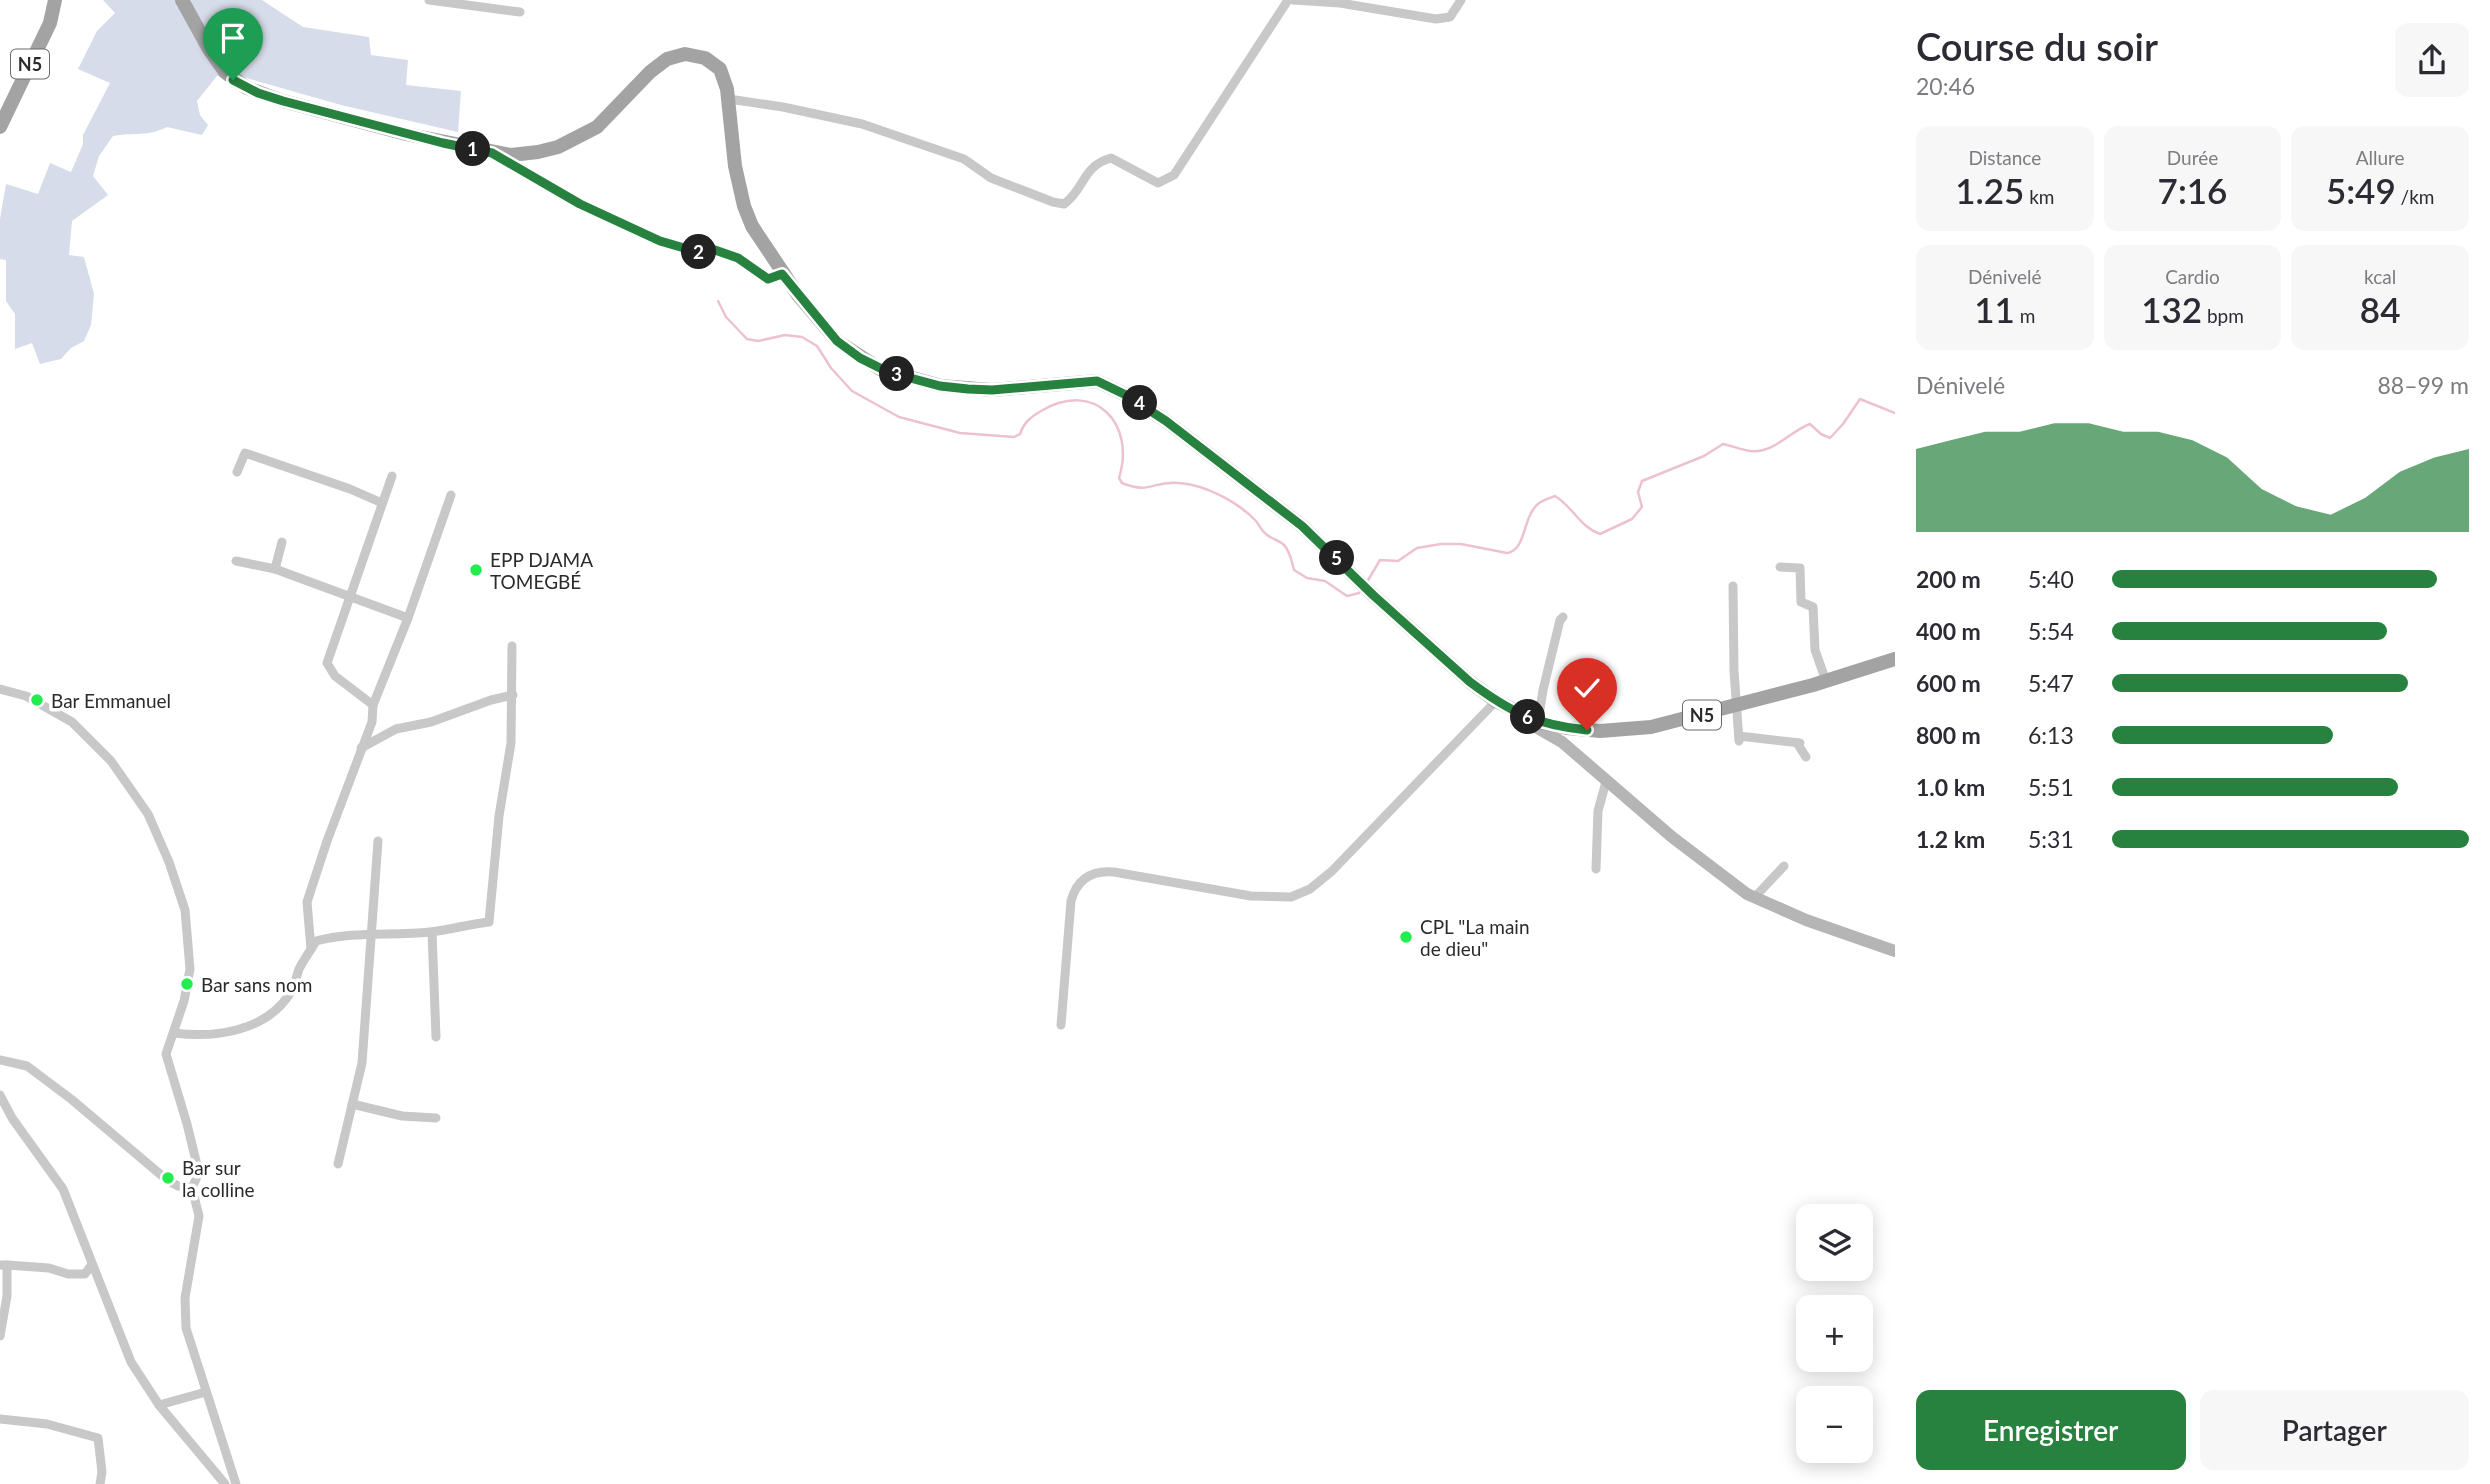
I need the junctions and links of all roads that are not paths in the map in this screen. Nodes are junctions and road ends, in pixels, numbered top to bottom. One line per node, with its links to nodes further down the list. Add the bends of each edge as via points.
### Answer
1 (55, 0): 9 (main road, N5, via 50,23)
2 (182, 0): 10 (main road, N5, via 225,72 247,88 406,134)
3 (429, 0): 7 (street)
4 (1287, 0): 8 (street, via 1174,175 1158,183 1111,159 1097,162 1064,204 991,178 964,159 862,124)
5 (1293, 0): 6 (street, via 1436,19 1450,17)
6 (1461, 0)
7 (520, 12)
8 (729, 99): 10 (main road, N5, via 720,69 693,55 675,55 650,72 597,127 575,140 531,153); 11 (main road, N5, via 734,166 744,206)
9 (0, 127)
10 (492, 153): 11 (street, via 580,204 649,236 705,254 712,249 738,258 768,279)
11 (782, 274): 29 (main road, N5, via 837,341 888,372 968,389 1097,381 1126,395 1302,526 1391,612)
12 (237, 472): 15 (street, via 245,453)
13 (392, 476): 15 (street)
14 (451, 495): 23 (street)
15 (382, 503): 21 (street)
16 (282, 542): 19 (street)
17 (236, 561): 19 (street)
18 (1780, 567): 26 (street, via 1800,568 1801,602 1813,607 1815,650)
19 (275, 569): 21 (street)
20 (1733, 586): 31 (street)
21 (349, 596): 23 (street); 30 (street, via 327,663 335,676)
22 (1563, 617): 32 (street)
23 (408, 618): 30 (street)
24 (512, 646): 28 (street)
25 (1895, 659): 26 (main road, N5)
26 (1826, 681): 31 (main road, N5)
27 (0, 688): 45 (street, via 26,696 72,722 111,761 148,814 187,922 190,969)
28 (513, 695): 33 (street, via 396,729); 40 (street, via 489,922)
29 (1501, 704): 32 (main road, N5); 35 (street, via 1555,736); 44 (street, via 1332,871 1291,897 1251,896 1114,872 1089,874 1077,885 1071,901)
30 (373, 705): 33 (street, via 372,722)
31 (1736, 706): 32 (main road, N5, via 1632,729 1587,730); 34 (street, via 1739,738 1798,743)
32 (1538, 722)
33 (360, 748): 42 (street, via 307,902)
34 (1807, 757)
35 (1606, 782): 38 (street, via 1598,811); 39 (street)
36 (378, 841): 41 (street)
37 (1783, 866): 39 (street)
38 (1596, 869)
39 (1754, 898): 43 (street)
40 (432, 932): 41 (street); 46 (street)
41 (370, 935): 42 (street, via 332,937 316,941); 49 (street, via 362,1063)
42 (311, 949): 45 (street, via 290,994 264,1018 221,1034)
43 (1895, 951)
44 (1061, 1026)
45 (174, 1034): 52 (street, via 166,1054 197,1166)
46 (436, 1037)
47 (0, 1060): 52 (street, via 27,1066 167,1180)
48 (0, 1095): 53 (street, via 63,1189)
49 (352, 1104): 50 (street, via 402,1116); 51 (street)
50 (436, 1118)
51 (338, 1164)
52 (192, 1188): 56 (street, via 199,1216 185,1298 186,1328)
53 (92, 1264): 54 (street, via 85,1274); 57 (street, via 131,1362)
54 (3, 1265): 55 (street, via 7,1296)
55 (0, 1336)
56 (206, 1392): 57 (street); 61 (street)
57 (159, 1405): 60 (street)
58 (0, 1419): 59 (street, via 47,1424 98,1438)
59 (100, 1484)
60 (225, 1484)
61 (236, 1484)

